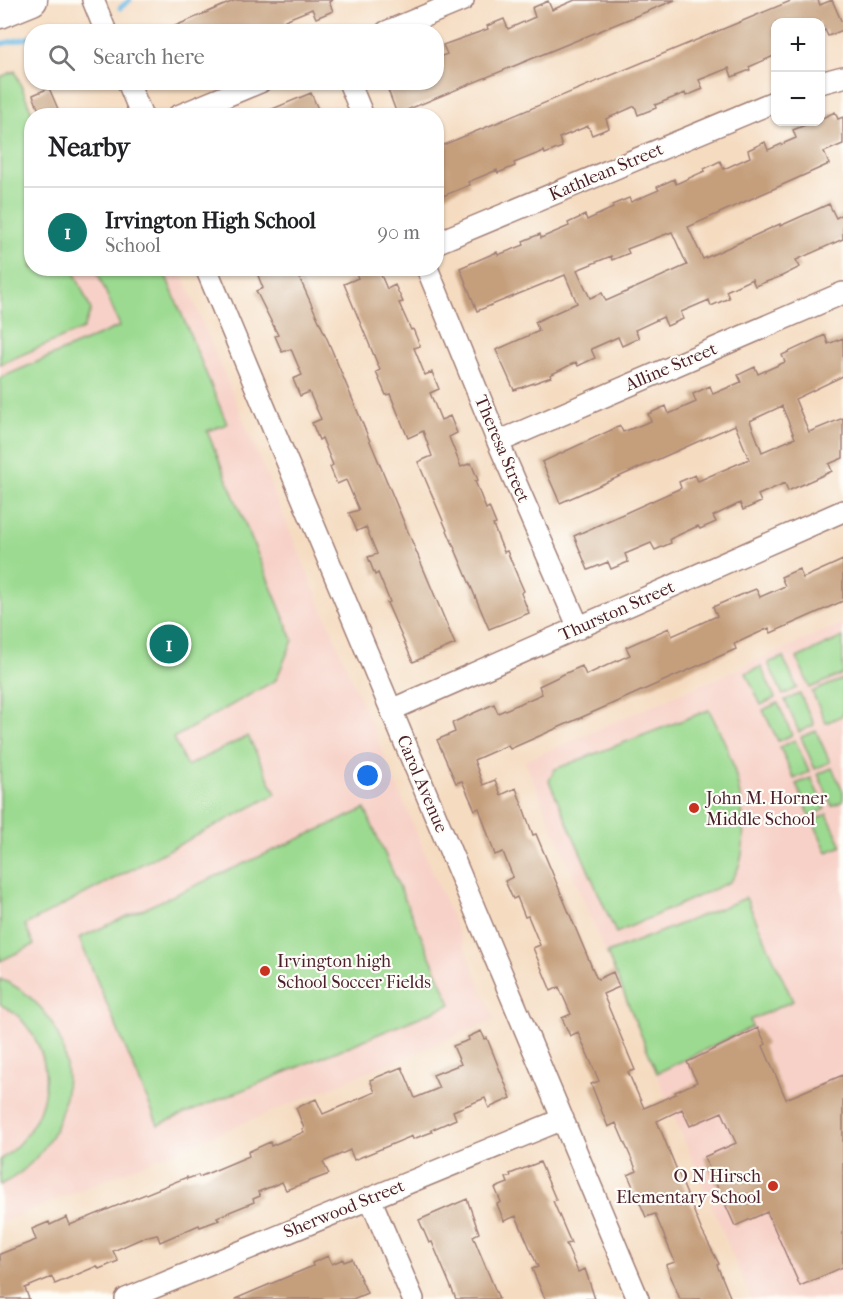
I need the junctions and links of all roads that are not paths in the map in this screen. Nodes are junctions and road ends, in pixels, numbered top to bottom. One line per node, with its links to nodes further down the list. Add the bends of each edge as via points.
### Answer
1 (32, 0): 4 (main road)
2 (93, 0): 5 (street)
3 (464, 0): 6 (street)
4 (0, 13)
5 (103, 24)
6 (406, 24)
7 (843, 77): 8 (street)
8 (825, 82)
9 (131, 90): 13 (street)
10 (241, 90): 14 (street)
11 (352, 90): 15 (street)
12 (771, 103): 16 (street, Kathlean Street)
13 (139, 108)
14 (197, 108)
15 (360, 108)
16 (444, 240)
17 (209, 276): 23 (street, Carol Avenue)
18 (430, 276): 20 (street, Theresa Street)
19 (843, 292): 20 (street, Alline Street)
20 (498, 442): 22 (street, Theresa Street)
21 (843, 511): 22 (street, Thurston Street)
22 (579, 628): 23 (street, Thurston Street)
23 (391, 710): 24 (street, Carol Avenue)
24 (563, 1119): 25 (street, Sherwood Street); 28 (street, Carol Avenue)
25 (370, 1198): 26 (street, Sherwood Street); 27 (street)
26 (126, 1299)
27 (413, 1299)
28 (638, 1299)

